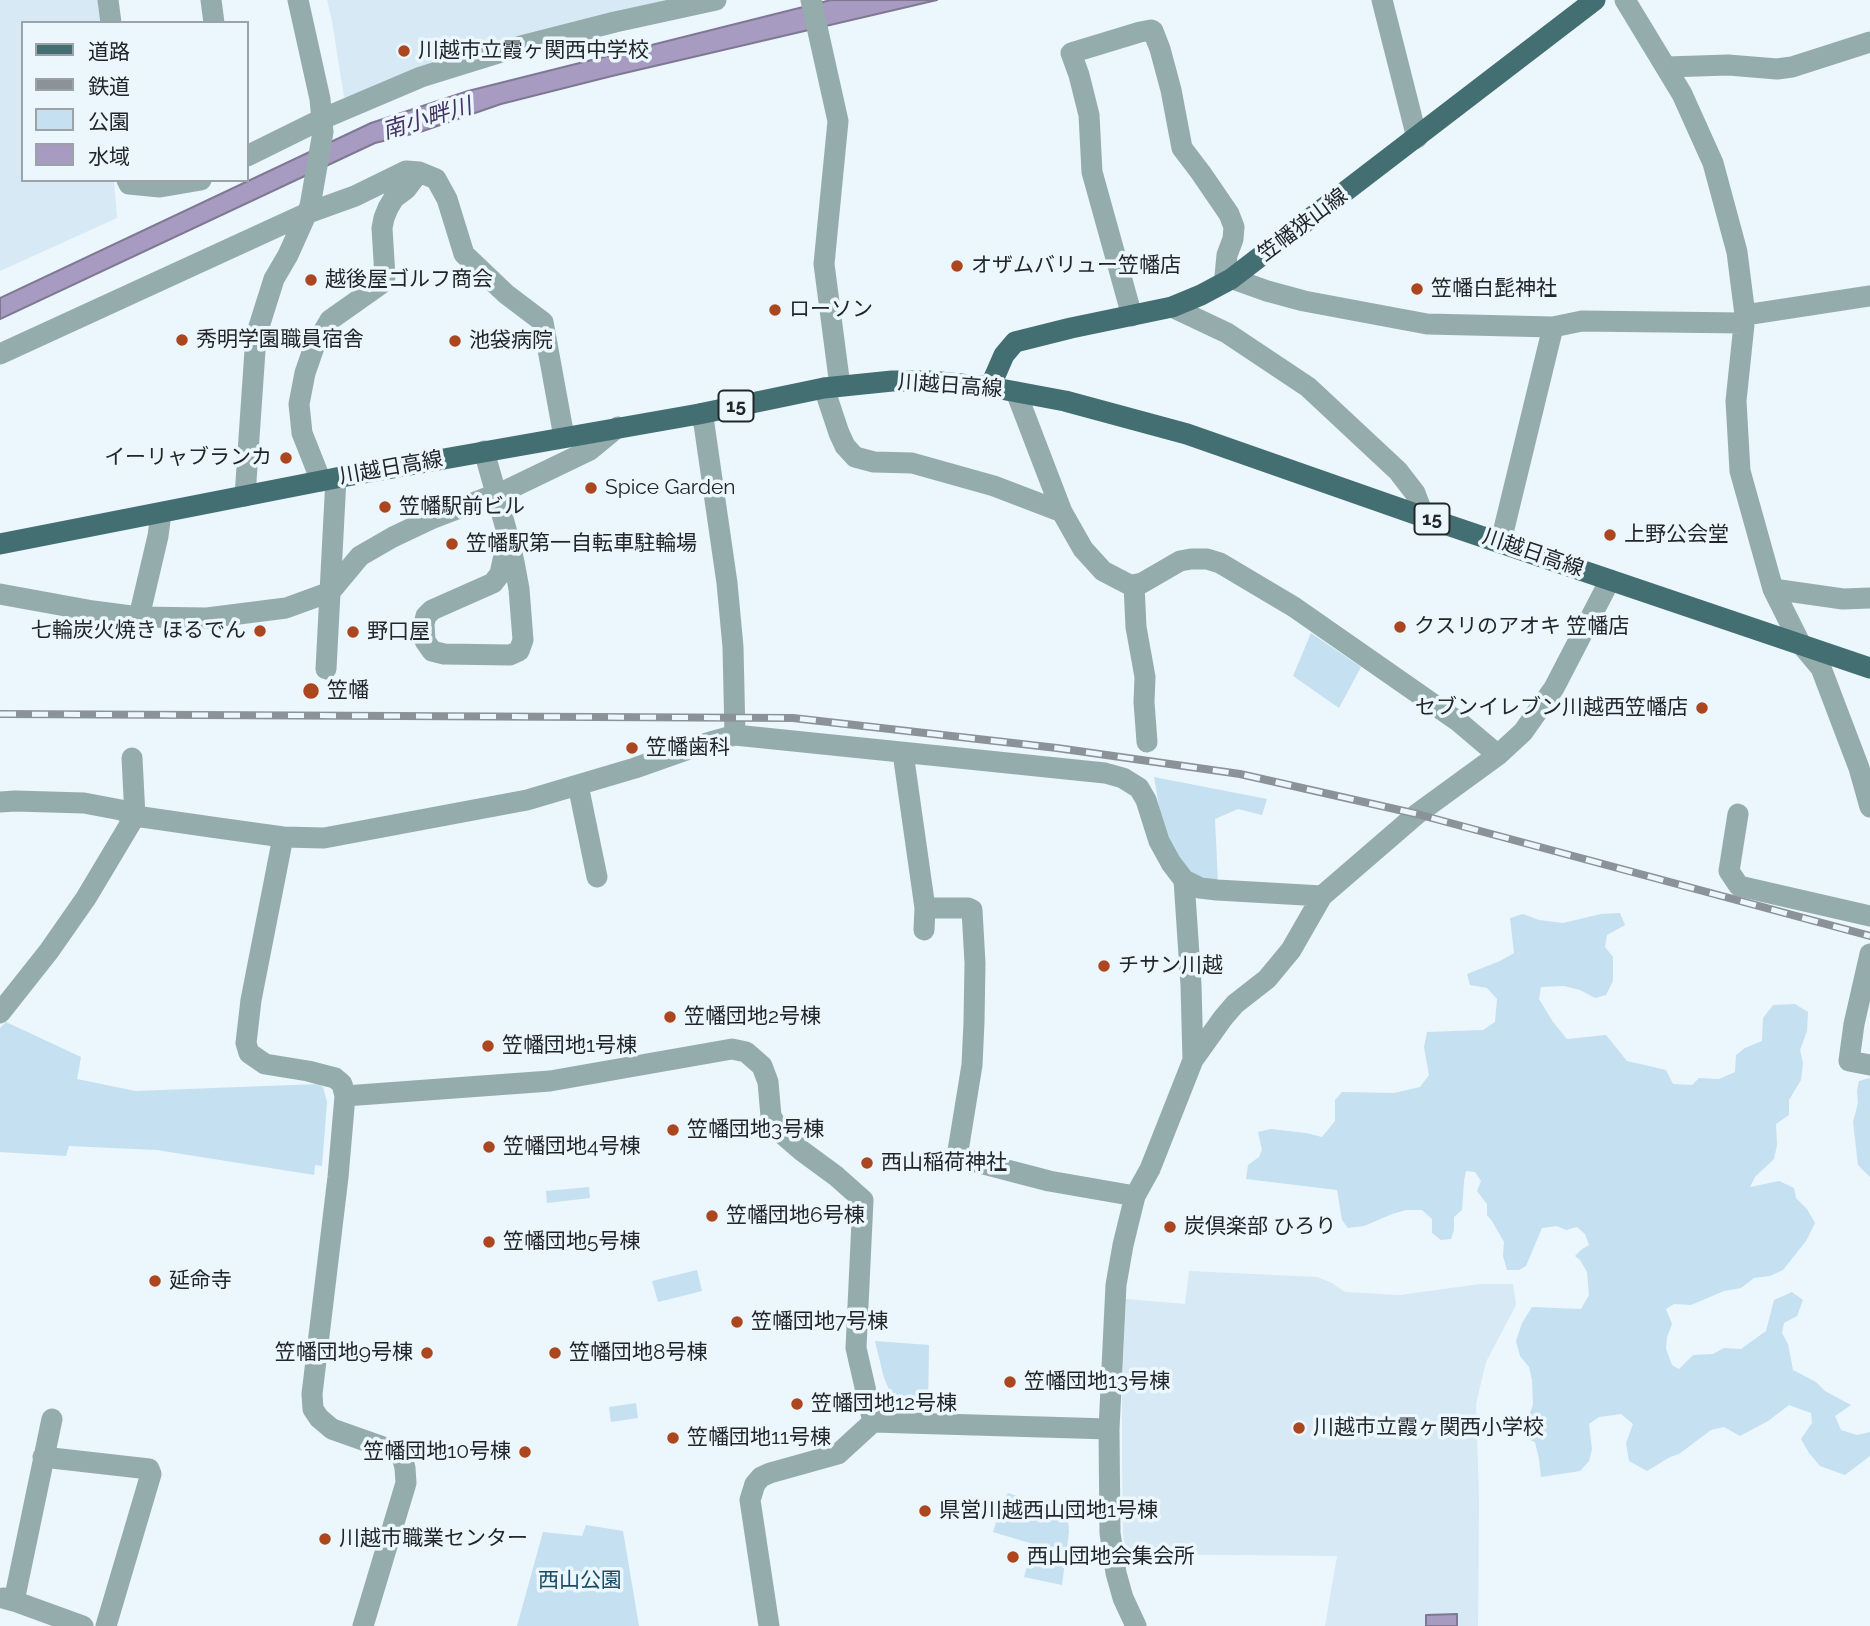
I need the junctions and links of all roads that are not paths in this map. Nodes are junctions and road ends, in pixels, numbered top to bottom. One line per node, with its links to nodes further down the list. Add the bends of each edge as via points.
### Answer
1 (108, 0): 9 (street)
2 (211, 0): 10 (street)
3 (298, 0): 13 (street)
4 (716, 0): 13 (street, via 615,22 421,77)
5 (811, 0): 27 (street, via 838,121 824,264)
6 (1382, 0): 14 (street)
7 (1595, 0): 14 (main road, 笠幡狭山線)
8 (1625, 0): 12 (street)
9 (111, 21)
10 (214, 21)
11 (1870, 42): 12 (street, via 1792,67)
12 (1667, 67): 24 (street, via 1713,163 1737,252)
13 (323, 125): 15 (street); 19 (street)
14 (1417, 138): 20 (main road, 笠幡狭山線)
15 (248, 156)
16 (419, 172): 19 (street, via 406,172 355,196); 32 (street, via 436,179 447,199 464,254 543,322); 34 (street, via 394,198 384,218 382,284 330,320 305,373 299,404 302,433)
17 (128, 182): 18 (street, via 160,187)
18 (189, 182)
19 (307, 210): 26 (street); 36 (street, via 274,279 256,336)
20 (1231, 279): 22 (main road, 笠幡狭山線); 23 (street, via 1225,276 1225,267 1234,227 1182,148 1153,31 1071,53 1089,115 1092,172); 25 (street, via 1304,301 1427,324)
21 (1870, 296): 24 (street)
22 (1172, 307): 23 (main road, 笠幡狭山線); 39 (street, via 1227,332 1308,387 1398,471 1415,493)
23 (1132, 316): 28 (main road, 笠幡狭山線, via 1015,342)
24 (1744, 319): 25 (street, via 1582,321); 45 (street, via 1735,401 1740,471)
25 (1553, 327): 41 (street)
26 (0, 354)
27 (832, 387): 28 (main road, 川越日高線 / 15, via 930,381); 30 (main road, 川越日高線 / 15); 37 (street, via 839,433 855,457 912,463 994,486)
28 (990, 387): 29 (main road, 川越日高線 / 15)
29 (1016, 392): 37 (street); 39 (main road, 川越日高線 / 15, via 1186,434)
30 (699, 414): 31 (main road, 川越日高線 / 15); 53 (street, via 729,595)
31 (618, 427): 32 (main road, 川越日高線 / 15); 35 (street, via 590,450)
32 (564, 437): 33 (main road, 川越日高線 / 15)
33 (484, 451): 34 (main road, 川越日高線 / 15); 35 (street)
34 (328, 480): 36 (main road, 川越日高線 / 15); 46 (street)
35 (496, 495): 40 (street); 46 (street, via 431,519 360,555)
36 (245, 496): 38 (main road, 川越日高線 / 15)
37 (1062, 512): 44 (street, via 1083,549 1103,571)
38 (162, 513): 42 (main road, 川越日高線 / 15); 49 (street)
39 (1424, 517): 41 (main road, 川越日高線 / 15)
40 (508, 536): 40 (street, via 519,589 523,632 519,651 510,655 432,651 425,641 426,616 493,583 500,574)
41 (1501, 541): 43 (main road, 川越日高線 / 15)
42 (0, 544)
43 (1610, 580): 50 (main road, 川越日高線 / 15); 56 (street, via 1554,688 1523,732)
44 (1134, 585): 54 (street); 56 (street, via 1180,561 1220,563 1294,607 1459,722)
45 (1773, 589): 48 (street); 50 (street)
46 (330, 592): 49 (street, via 286,608 239,615); 52 (street)
47 (0, 594): 49 (street)
48 (1870, 598)
49 (139, 617)
50 (1800, 643): 51 (main road, 川越日高線 / 15); 58 (street, via 1821,668)
51 (1870, 667)
52 (326, 669)
53 (735, 735): 55 (street); 59 (street)
54 (1147, 742)
55 (903, 752): 66 (street, via 1123,778 1139,788 1159,841); 68 (street)
56 (1498, 755): 67 (street, via 1417,814)
57 (132, 758): 63 (street)
58 (1864, 769): 61 (street)
59 (578, 785): 64 (street, via 527,800 365,832); 65 (street)
60 (0, 802): 63 (street, via 84,803)
61 (1870, 807)
62 (1738, 814): 69 (street, via 1729,871 1739,886)
63 (135, 816): 64 (street); 72 (street, via 50,951)
64 (283, 837): 75 (street, via 246,1043 249,1053 265,1064 335,1079)
65 (597, 877)
66 (1184, 880): 67 (street, via 1217,890); 73 (street)
67 (1322, 896): 73 (street, via 1291,950 1267,979 1223,1018)
68 (925, 908): 70 (street); 76 (street, via 972,910 972,1065 957,1157 1049,1181)
69 (1870, 916)
70 (924, 930)
71 (1870, 954): 74 (street, via 1849,1061)
72 (0, 1013)
73 (1193, 1060): 76 (street)
74 (1870, 1065)
75 (345, 1096): 78 (street, via 550,1082 732,1049 746,1052 762,1066 771,1116 780,1132 863,1200 856,1348); 85 (street, via 313,1409 332,1429 397,1452 406,1482)
76 (1135, 1196): 79 (street, via 1116,1285)
77 (52, 1419): 80 (street)
78 (873, 1422): 79 (street); 86 (street, via 838,1454 770,1473 755,1484 750,1500)
79 (1109, 1429): 82 (street, via 1110,1533)
80 (43, 1457): 81 (street); 84 (street, via 149,1469 151,1475)
81 (7, 1599): 83 (street)
82 (1132, 1625)
83 (83, 1626)
84 (106, 1626)
85 (363, 1626)
86 (769, 1626)

